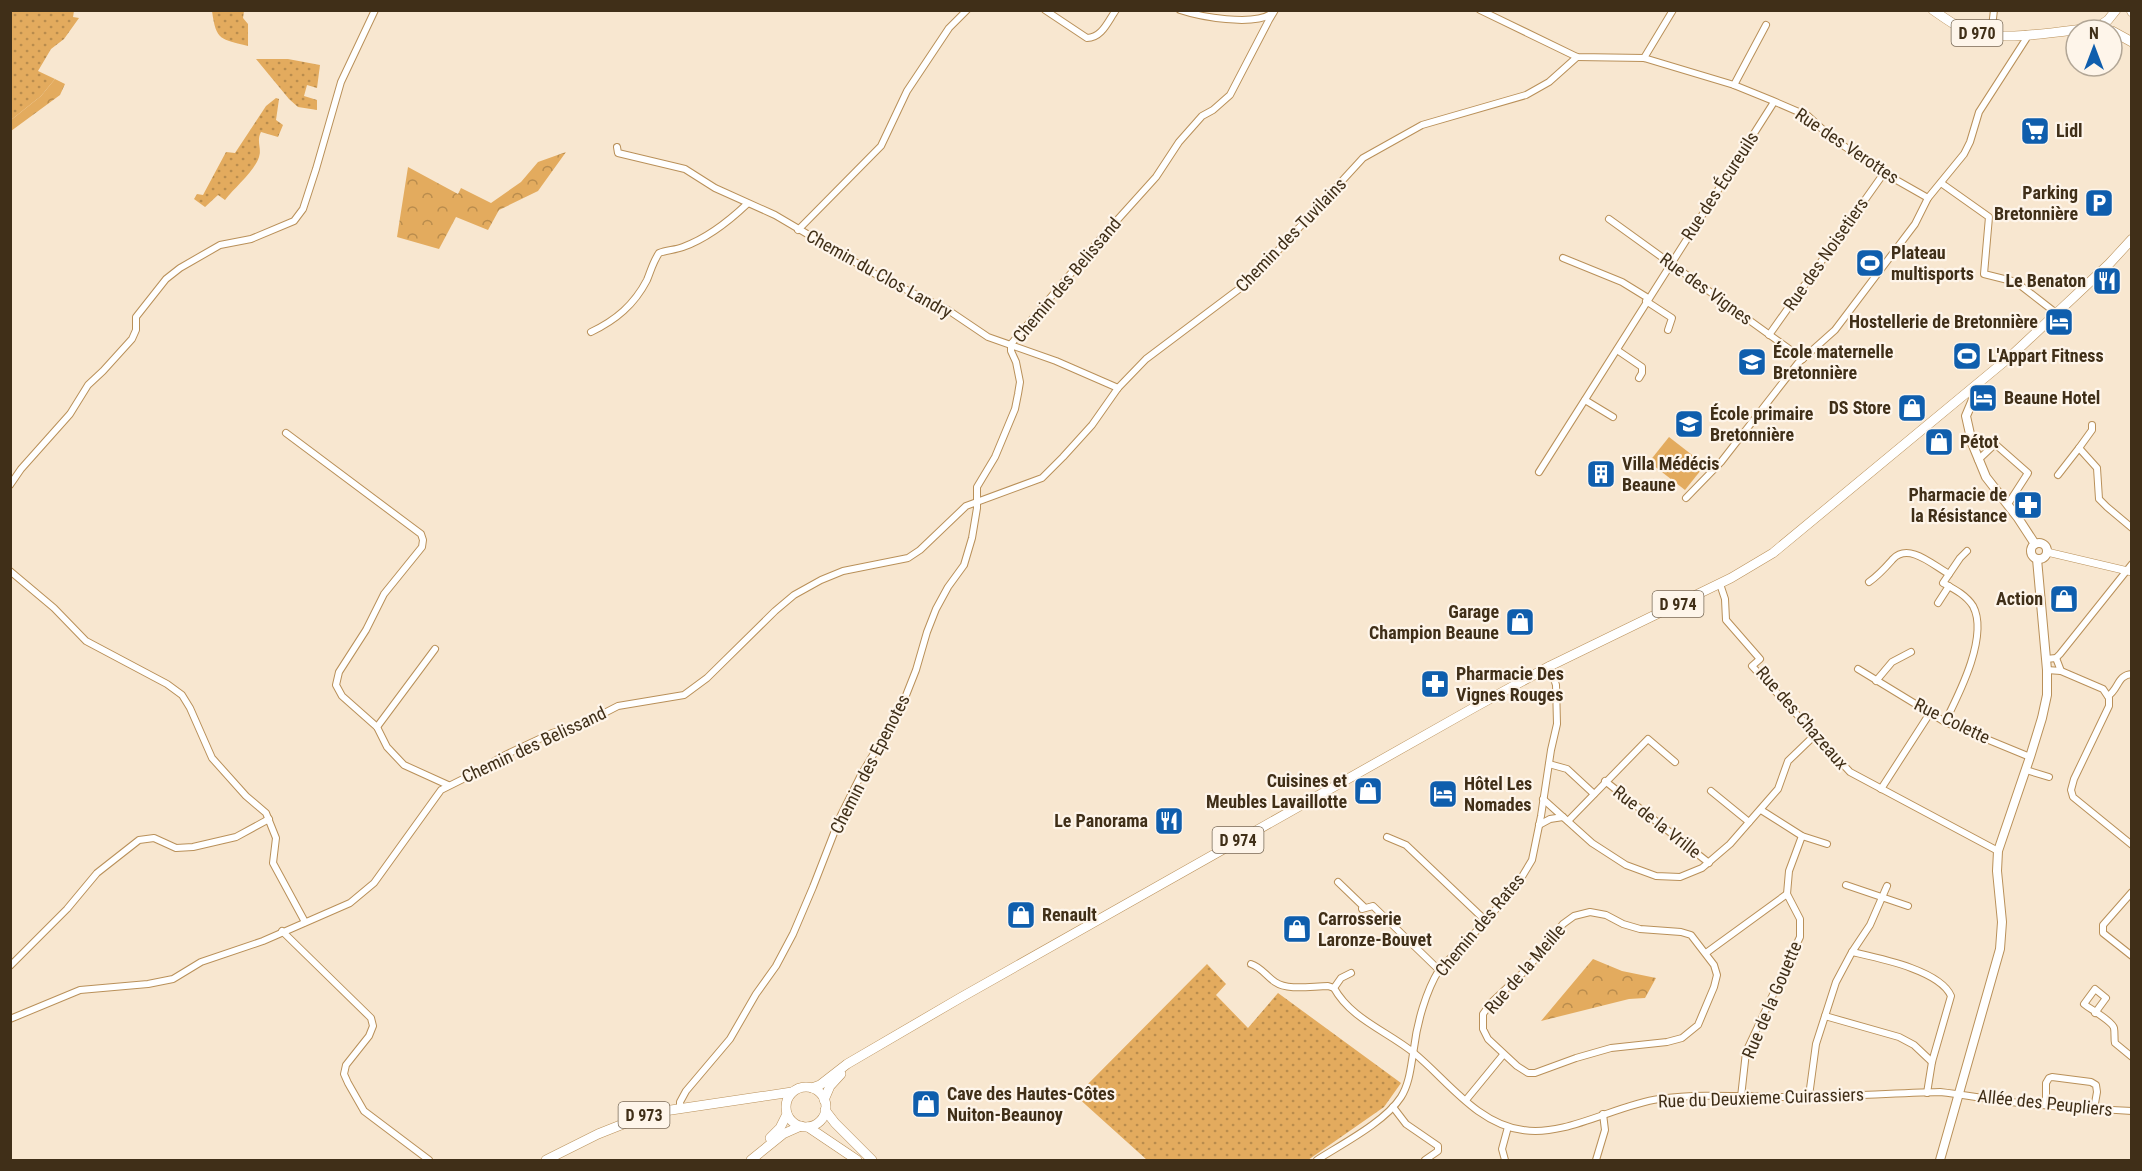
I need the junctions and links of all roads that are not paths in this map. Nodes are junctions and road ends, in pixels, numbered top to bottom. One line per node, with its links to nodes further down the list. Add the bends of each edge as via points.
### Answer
1 (375, 10): 51 (street, via 341,82 303,209 294,220 270,232 220,245 166,279 136,317 132,339 88,385 64,421)
2 (967, 10): 26 (street, via 949,28 907,91 881,146)
3 (1045, 10): 4 (street, via 1087,38 1093,38)
4 (1116, 10)
5 (1180, 10): 11 (street)
6 (1480, 10): 16 (street)
7 (1673, 10): 17 (street)
8 (1933, 10): 15 (main road, D 970, via 1956,26)
9 (1994, 10): 15 (street)
10 (1275, 11): 11 (street, Chemin des Belissand)
11 (1266, 20): 35 (street, Chemin des Belissand, via 1230,95 1202,116 1179,142 1156,177)
12 (1766, 25): 18 (street)
13 (2064, 32): 14 (main road, D 970)
14 (2027, 34): 15 (main road, D 970); 22 (street, via 1979,112 1964,154)
15 (1992, 35)
16 (1577, 57): 17 (street, Rue des Verottes); 40 (street, Chemin des Tuvilains, via 1549,82 1526,95 1422,125 1363,158 1251,280 1146,358)
17 (1644, 58): 18 (street, Rue des Verottes)
18 (1734, 85): 19 (street, Rue des Verottes)
19 (1774, 102): 21 (street, Rue des Verottes, via 1808,116 1832,138); 29 (street, Rue des Écureuils)
20 (617, 147): 24 (street, Chemin du Clos Landry, via 618,153 685,169)
21 (1884, 173): 23 (street, Rue des Verottes); 34 (street, Rue des Noisetiers)
22 (1941, 183): 23 (street); 31 (street, via 1989,217 1984,274 2016,282)
23 (1928, 198): 37 (street, via 1918,220 1835,330)
24 (747, 204): 26 (street, Chemin du Clos Landry); 33 (street, via 706,237 659,254 630,305 610,323)
25 (1609, 219): 29 (street, Rue des Vignes)
26 (798, 230): 35 (street, Chemin du Clos Landry, via 948,310 987,337)
27 (2132, 239): 31 (main road, D 974)
28 (1563, 258): 30 (street, via 1622,282)
29 (1670, 264): 30 (street, Rue des Écureuils); 34 (street, Rue des Vignes)
30 (1647, 300): 32 (street, via 1671,317); 36 (street, Rue des Écureuils)
31 (2056, 313): 39 (main road, D 974)
32 (1668, 330)
33 (591, 332)
34 (1769, 335): 37 (street, Rue des Vignes)
35 (1011, 344): 40 (street, Chemin du Clos Landry); 53 (street, Chemin des Belissand, via 1020,381 1015,410 977,487)
36 (1617, 350): 38 (street, via 1642,367); 41 (street, Rue des Écureuils)
37 (1803, 359): 52 (street, via 1721,462)
38 (1639, 378)
39 (1980, 383): 42 (main road, D 974); 43 (main road)
40 (1118, 388): 53 (street, Chemin des Tuvilains, via 1092,425 1041,478)
41 (1585, 400): 44 (street); 49 (street, Rue des Écureuils)
42 (1955, 403): 43 (main road); 64 (main road, D 974, via 1773,553)
43 (1966, 416): 48 (main road)
44 (1613, 417)
45 (2092, 425): 47 (street)
46 (286, 433): 80 (street, via 421,534 423,540 422,547 384,594 336,678 342,696)
47 (2079, 448): 50 (street); 55 (street, via 2099,472 2099,499)
48 (1978, 460): 54 (main road); 54 (street, via 1995,444 2028,473)
49 (1539, 472)
50 (2058, 475)
51 (10, 485)
52 (1686, 498)
53 (978, 500): 88 (street, Chemin des Belissand, via 966,506 908,558 843,571 795,595 694,689 618,706 502,756); 141 (street, Chemin des Epenotes, via 964,564 936,609 901,708 841,815 793,934 730,1039 686,1091)
54 (2008, 504): 56 (main road)
55 (2132, 528)
56 (2035, 544): 58 (main road, via 2043,544); 59 (main road, via 2031,551)
57 (1967, 551): 62 (street)
58 (2047, 552): 59 (main road); 60 (street)
59 (2037, 559): 69 (main road)
60 (2130, 569): 70 (street)
61 (10, 572): 94 (street, via 86,641 182,695 212,758)
62 (1949, 574): 63 (street, via 1915,554 1902,553); 65 (street, via 1943,583)
63 (1869, 582)
64 (1720, 584): 71 (main road, D 974); 81 (street, Rue des Chazeaux, via 1726,620 1760,659 1752,666)
65 (1949, 586): 66 (street); 79 (street, via 1973,606 1978,627 1966,675)
66 (1938, 603)
67 (435, 649): 80 (street)
68 (1911, 652): 76 (street, via 1892,662)
69 (2046, 658): 70 (street); 73 (main road)
70 (2056, 658): 74 (street)
71 (1550, 666): 84 (street, Chemin des Rates, via 1558,711); 128 (main road, D 974, via 1295,807)
72 (1858, 669): 76 (street, Rue Colette)
73 (2047, 670): 74 (street); 82 (main road, via 2044,710)
74 (2061, 671): 77 (street, via 2099,687)
75 (2132, 674): 77 (street, via 2124,674)
76 (1876, 681): 78 (street, Rue Colette)
77 (2108, 696): 101 (street, via 2109,706 2071,790 2073,797)
78 (1929, 713): 79 (street, Rue Colette); 89 (street)
79 (1945, 722): 82 (street, Rue Colette)
80 (377, 727): 88 (street, via 387,747 404,765)
81 (1815, 735): 89 (street, Rue des Chazeaux, via 1850,772); 93 (street, via 1788,761 1779,789)
82 (2030, 757): 85 (main road)
83 (1675, 762): 87 (street, via 1648,739)
84 (1549, 764): 91 (street, via 1567,769); 92 (street, Chemin des Rates)
85 (2026, 770): 86 (street); 102 (main road)
86 (2049, 777)
87 (1605, 781): 91 (street); 103 (street, Rue de la Vrille)
88 (448, 785): 112 (street, Chemin des Belissand, via 374,883 350,903)
89 (1881, 789): 102 (street, Rue des Chazeaux)
90 (1711, 792): 96 (street)
91 (1594, 794): 95 (street)
92 (1543, 799): 95 (street); 97 (street, Chemin des Rates)
93 (1761, 810): 96 (street); 98 (street)
94 (269, 819): 112 (street, via 276,838 273,863); 118 (street, via 236,837 193,848 176,848 154,838 140,840 97,873)
95 (1565, 819): 97 (street, via 1550,819); 103 (street, via 1609,855 1643,873 1680,877)
96 (1749, 822): 103 (street)
97 (1539, 825): 111 (street, Chemin des Rates, via 1529,866)
98 (1802, 836): 100 (street); 107 (street, via 1789,871)
99 (1388, 837): 111 (street, via 1406,845)
100 (1827, 844)
101 (2132, 845)
102 (1998, 851): 133 (main road, via 2000,950)
103 (1709, 863)
104 (1338, 882): 119 (street, via 1363,908 1373,906)
105 (1846, 885): 109 (street)
106 (1887, 886): 109 (street)
107 (1787, 894): 114 (street); 135 (street, Rue de la Gouette, via 1800,919 1800,937 1746,1052)
108 (2130, 897): 116 (street, via 2102,929)
109 (1881, 898): 110 (street); 115 (street, via 1870,925)
110 (1908, 906)
111 (1486, 921): 119 (street, Chemin des Rates)
112 (305, 922): 113 (street, Chemin des Belissand)
113 (282, 931): 124 (street, Chemin des Belissand, via 201,962 173,979 80,990); 150 (street, via 371,1018 369,1036 346,1065 344,1074 364,1111)
114 (1706, 952): 126 (street, Rue de la Meille, via 1716,969 1716,981 1698,1025 1682,1038 1611,1048 1535,1073); 126 (street, Rue de la Meille, via 1686,933 1640,929 1594,912 1574,916 1486,1009 1483,1029)
115 (1852, 952): 123 (street, via 1836,982); 129 (street, via 1897,963 1948,988 1951,996)
116 (2132, 956)
117 (1251, 964): 121 (street, via 1282,986)
118 (10, 966)
119 (1439, 970): 125 (street, Chemin des Rates, via 1427,995)
120 (1351, 973): 121 (street)
121 (1334, 988): 125 (street, Rue du Deuxieme Cuirassiers, via 1356,1013)
122 (2095, 1013): 127 (street, via 2114,1027 2115,1043)
123 (1825, 1016): 129 (street, via 1899,1037); 134 (street, via 1816,1044)
124 (11, 1018)
125 (1413, 1053): 138 (street, Rue du Deuxieme Cuirassiers); 140 (street, Chemin des Rates, via 1406,1087)
126 (1503, 1055): 138 (street)
127 (2132, 1057)
128 (859, 1059): 130 (main road, D 974); 137 (main road, D 974, via 830,1086)
129 (1932, 1062): 132 (street)
130 (812, 1088): 131 (main road, via 801,1087); 137 (main road)
131 (792, 1092): 136 (main road, D 973); 144 (main road, via 787,1099)
132 (1927, 1093): 133 (street, Rue du Deuxieme Cuirassiers); 134 (street, Rue du Deuxieme Cuirassiers)
133 (1959, 1094): 139 (street, Allée des Peupliers); 158 (main road)
134 (1809, 1096): 135 (street, Rue du Deuxieme Cuirassiers)
135 (1741, 1097): 146 (street, Rue du Deuxieme Cuirassiers, via 1657,1099)
136 (751, 1098): 141 (main road, D 973); 144 (main road, D 973, via 781,1103)
137 (824, 1100): 143 (main road)
138 (1466, 1100): 148 (street, Rue du Deuxieme Cuirassiers)
139 (2046, 1105): 142 (street, Allée des Peupliers); 142 (street, via 2046,1083 2052,1077 2094,1083)
140 (1393, 1107): 154 (street, Chemin des Rates); 155 (street, via 1406,1124 1438,1146 1438,1151)
141 (680, 1108): 151 (main road, D 973, via 626,1122)
142 (2094, 1109): 145 (street, Allée des Peupliers)
143 (825, 1110): 147 (main road, via 819,1121); 153 (main road)
144 (787, 1111): 147 (main road, via 793,1122); 149 (main road, via 780,1128)
145 (2132, 1111)
146 (1603, 1114): 148 (street, Rue du Deuxieme Cuirassiers, via 1545,1131); 157 (street, via 1605,1130)
147 (804, 1126): 149 (main road, via 783,1134); 152 (main road)
148 (1508, 1127): 156 (street, via 1502,1149)
149 (751, 1160)
150 (429, 1161)
151 (546, 1161)
152 (857, 1161)
153 (872, 1161)
154 (1317, 1161)
155 (1425, 1161)
156 (1505, 1161)
157 (1596, 1161)
158 (1940, 1161)

